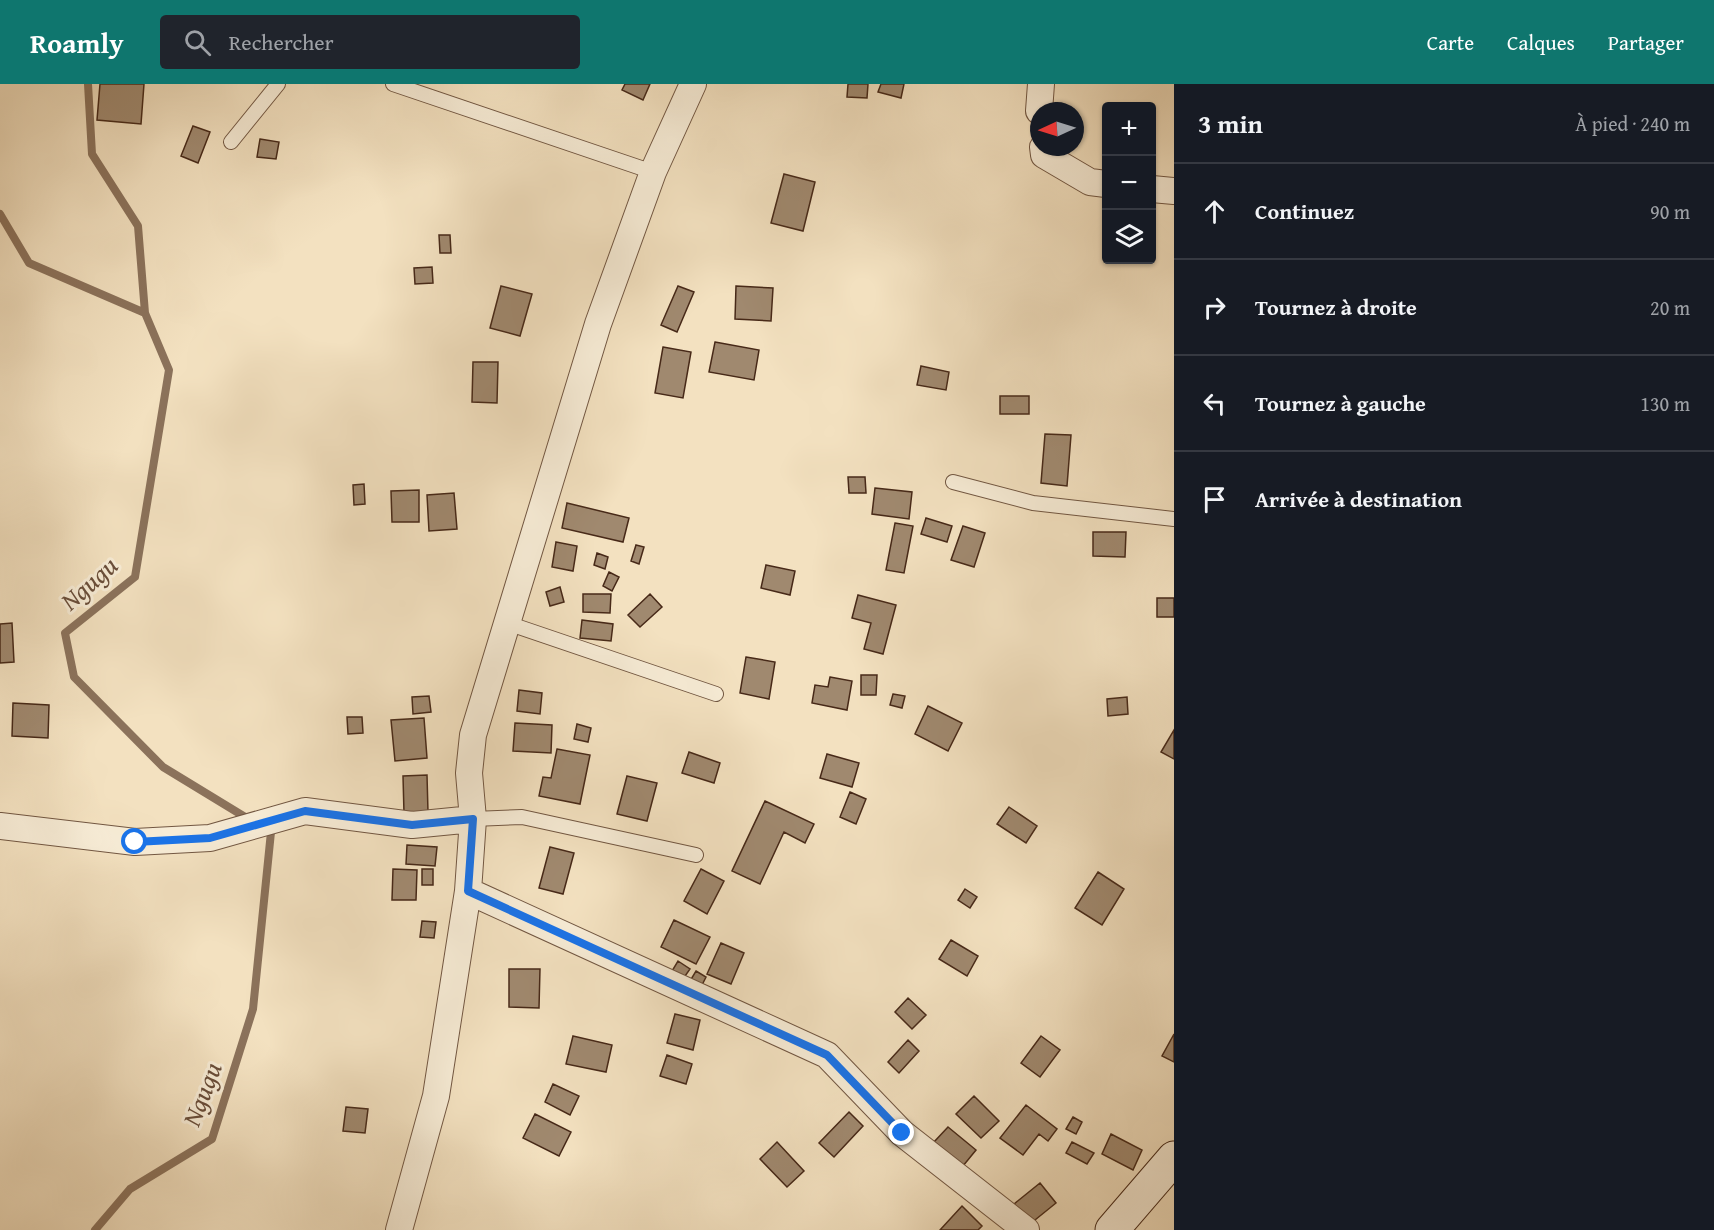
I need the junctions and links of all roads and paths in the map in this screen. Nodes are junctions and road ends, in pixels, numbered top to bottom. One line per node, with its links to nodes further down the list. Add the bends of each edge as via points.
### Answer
1 (278, 84): 6 (lane)
2 (393, 84): 8 (lane)
3 (693, 84): 8 (street)
4 (1041, 84): 5 (street)
5 (1040, 102)
6 (231, 142)
7 (1046, 156): 9 (street, via 1090,182)
8 (652, 172): 14 (street, via 598,324)
9 (1102, 183)
10 (1156, 189): 11 (street)
11 (1174, 191)
12 (952, 482): 13 (lane, via 1033,503)
13 (1174, 519)
14 (507, 623): 15 (lane); 16 (street, via 473,735 469,772)
15 (716, 694)
16 (473, 819): 17 (street, via 412,825 305,811 210,838 135,842); 18 (lane, via 522,817); 19 (street)
17 (0, 826)
18 (696, 855)
19 (468, 891): 21 (street, via 436,1096); 22 (street, via 827,1055 902,1133)
20 (1174, 1158): 23 (main road)
21 (399, 1230)
22 (1026, 1230)
23 (1112, 1230)

